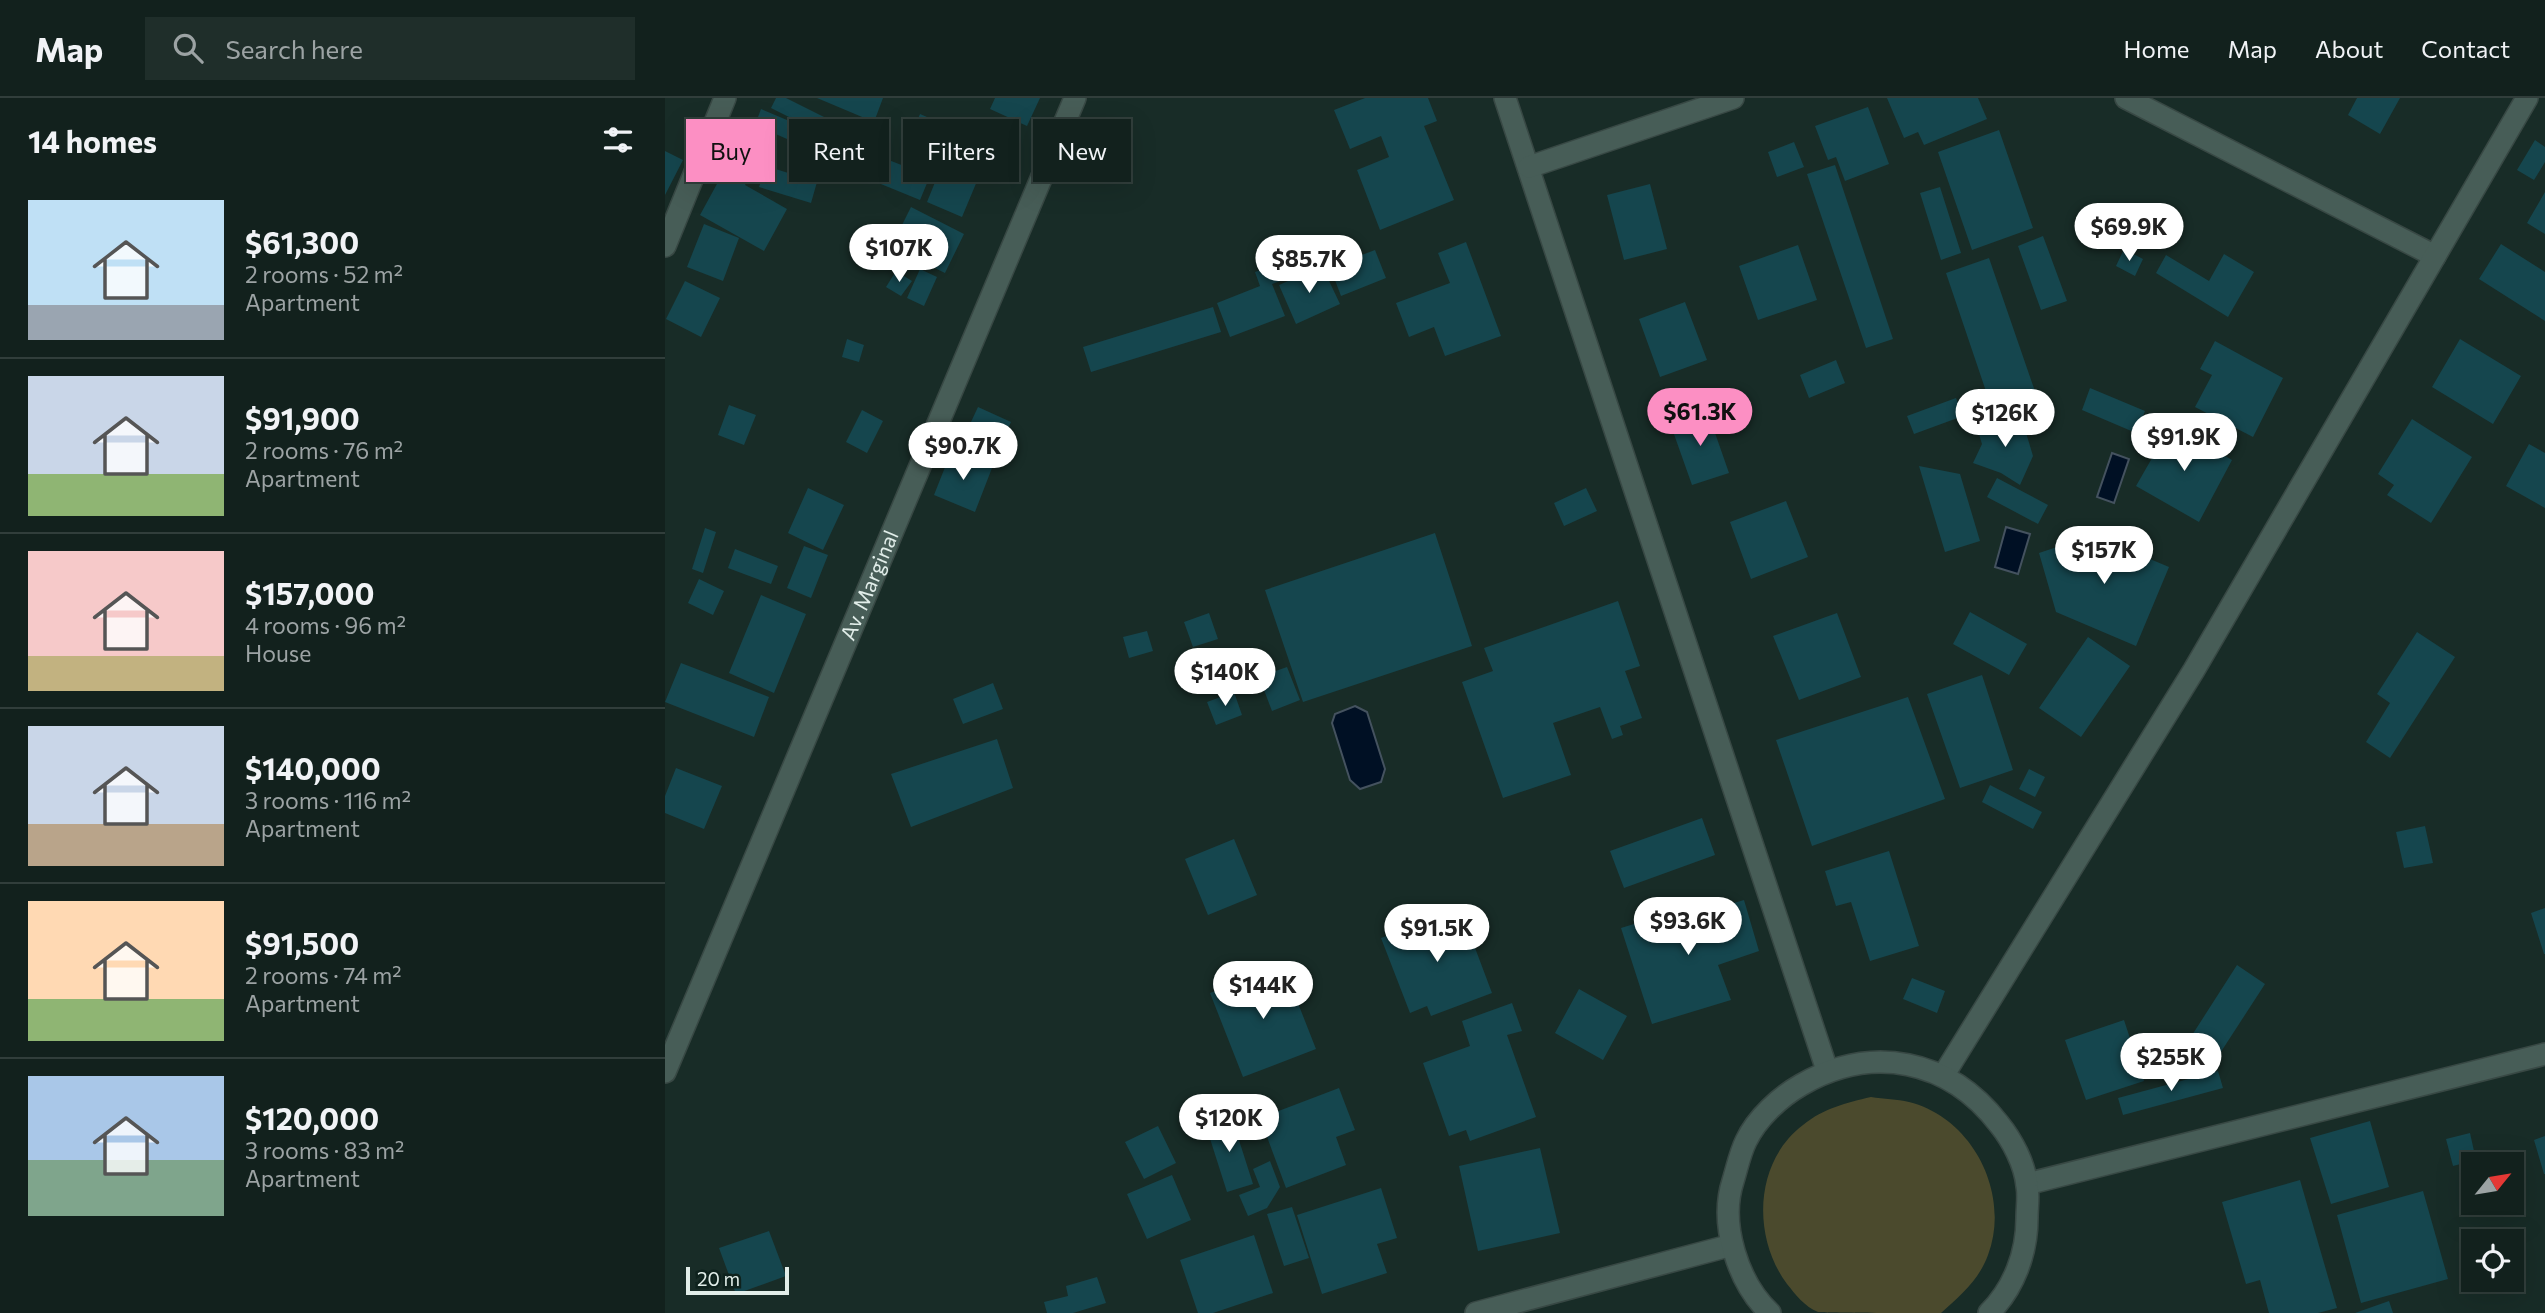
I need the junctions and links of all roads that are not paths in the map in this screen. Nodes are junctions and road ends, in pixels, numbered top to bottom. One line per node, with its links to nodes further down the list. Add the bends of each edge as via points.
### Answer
1 (725, 98): 8 (street)
2 (1075, 98): 12 (street, Av. Marginal)
3 (1505, 98): 7 (street)
4 (1733, 98): 7 (street)
5 (2126, 98): 9 (street)
6 (2528, 98): 9 (street)
7 (1529, 167): 11 (street)
8 (665, 246)
9 (2435, 256): 13 (street, via 2195,670)
10 (2545, 1054): 14 (street)
11 (1827, 1070): 13 (street, via 1866,1061 1906,1063); 15 (street, via 1781,1097 1747,1139 1730,1191)
12 (665, 1072)
13 (1943, 1076): 14 (street, via 1990,1112 2011,1140)
14 (2027, 1184): 18 (street, via 2027,1242 2006,1296)
15 (1732, 1245): 16 (street); 17 (street, via 1756,1300)
16 (1476, 1313)
17 (1770, 1313)
18 (1989, 1313)

